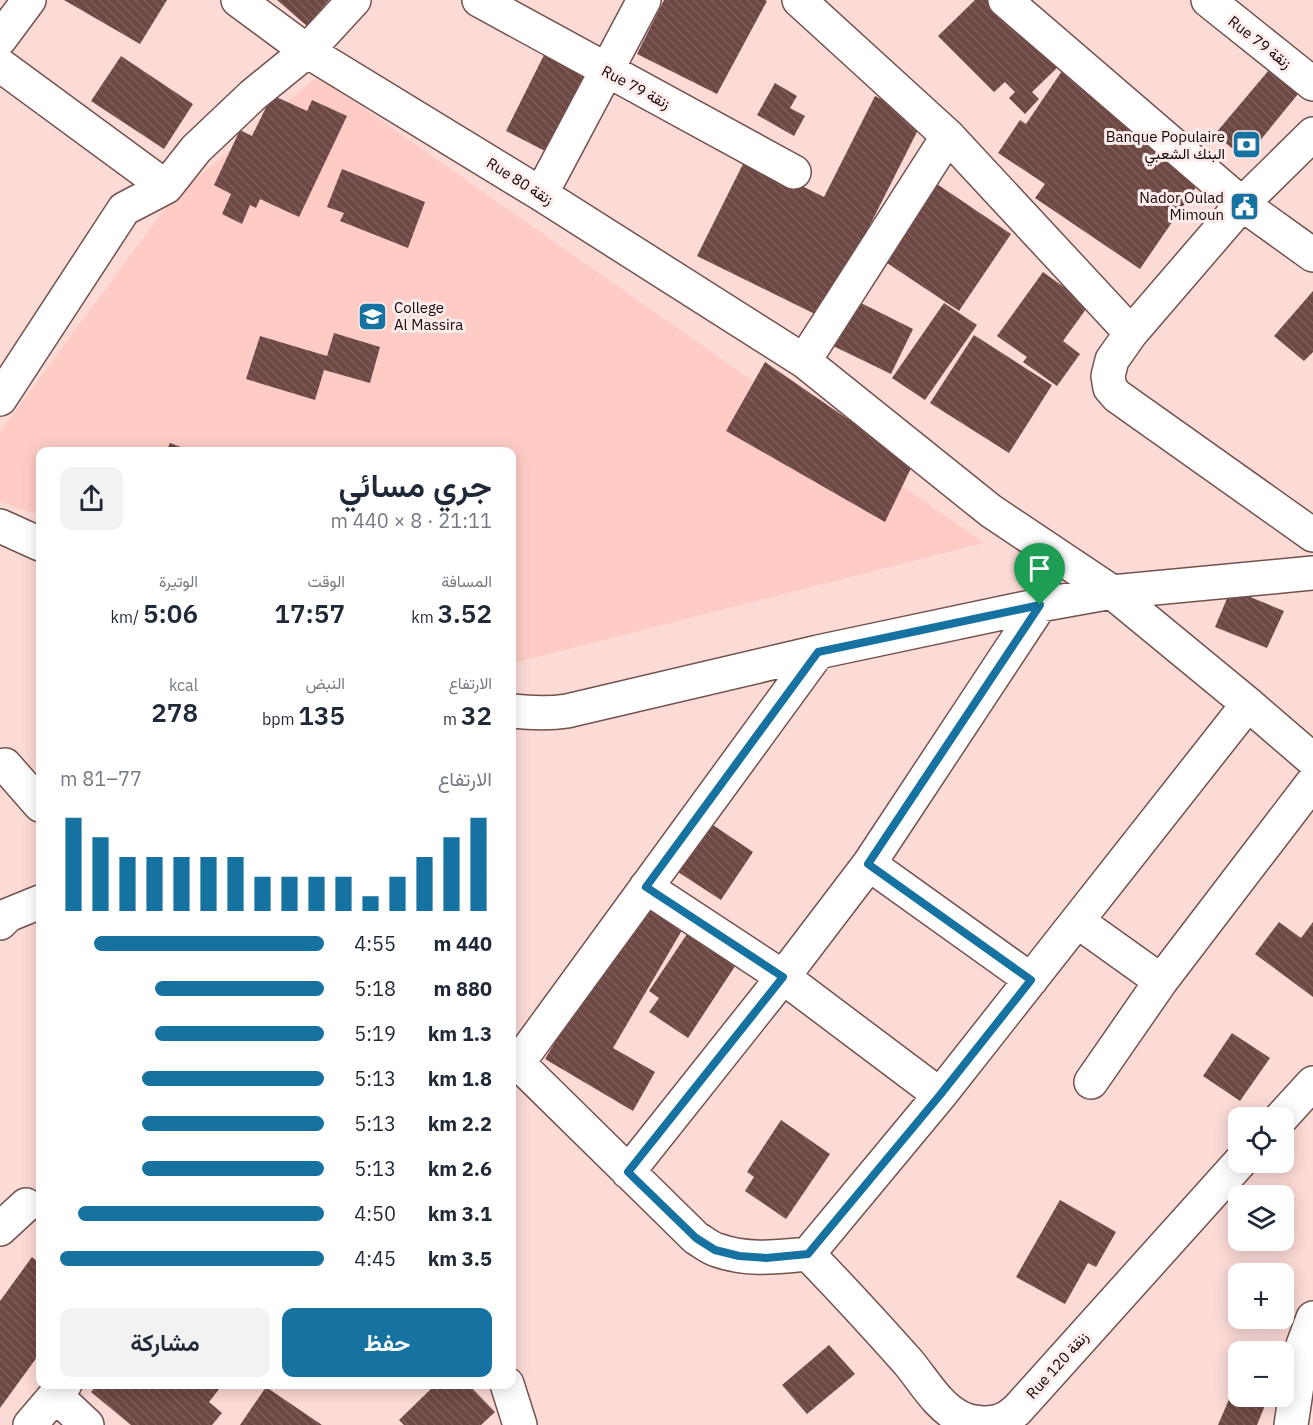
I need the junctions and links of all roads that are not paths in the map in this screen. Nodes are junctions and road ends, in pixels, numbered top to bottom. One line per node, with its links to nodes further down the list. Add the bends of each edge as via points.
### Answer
1 (29, 0): 9 (street)
2 (238, 0): 10 (street, Rue 80 زنقة)
3 (354, 0): 10 (street)
4 (479, 0): 12 (street, Rue 79 زنقة)
5 (644, 0): 12 (street)
6 (800, 0): 15 (street)
7 (1208, 0): 13 (street, Rue 79 زنقة)
8 (1020, 5): 19 (street)
9 (0, 39)
10 (307, 51): 17 (street, via 196,148); 18 (street, Rue 80 زنقة)
11 (0, 65): 17 (street)
12 (607, 71): 16 (street, Rue 79 زنقة); 18 (street)
13 (1313, 84)
14 (1313, 134): 19 (street)
15 (948, 136): 21 (street); 22 (street)
16 (794, 172)
17 (166, 187): 23 (street, via 124,209)
18 (541, 194): 22 (street, Rue 80 زنقة)
19 (1242, 204): 20 (street); 21 (street)
20 (1313, 255)
21 (1131, 333): 25 (street, via 1112,360 1108,376 1110,388 1117,396)
22 (804, 361): 28 (street, Rue 80 زنقة, via 991,511)
23 (0, 399)
24 (0, 526): 26 (street)
25 (1313, 535)
26 (36, 542)
27 (1313, 573): 28 (street)
28 (1112, 592): 29 (street); 31 (street, Rue 80 زنقة)
29 (1040, 605): 30 (street); 38 (street)
30 (818, 652): 32 (street, via 567,711); 39 (street)
31 (1248, 704): 33 (street, Rue 80 زنقة); 41 (street)
32 (516, 711)
33 (1313, 760)
34 (2, 764): 36 (street); 37 (street)
35 (1313, 782): 45 (street)
36 (36, 791)
37 (36, 801)
38 (868, 864): 43 (street); 44 (street)
39 (646, 887): 43 (street); 46 (street)
40 (36, 904): 42 (street, via 8,915)
41 (1077, 921): 44 (street); 45 (street)
42 (0, 923)
43 (783, 977): 50 (street); 52 (street)
44 (1031, 980): 50 (street)
45 (1161, 981): 48 (street)
46 (516, 1063)
47 (516, 1065): 52 (street)
48 (1091, 1082)
49 (1313, 1083): 51 (street)
50 (940, 1095): 56 (street)
51 (1291, 1107)
52 (628, 1172): 56 (street, via 696,1238 715,1250 766,1258)
53 (1230, 1173): 56 (street, Rue 120 زنقة, via 1017,1410 995,1422 977,1423 951,1412)
54 (26, 1205): 55 (street)
55 (0, 1228)
56 (808, 1254)
57 (1313, 1318): 63 (street, via 1303,1344)
58 (509, 1389): 62 (street)
59 (60, 1390): 60 (street); 61 (street)
60 (30, 1425)
61 (87, 1425)
62 (520, 1425)
63 (1291, 1425)

